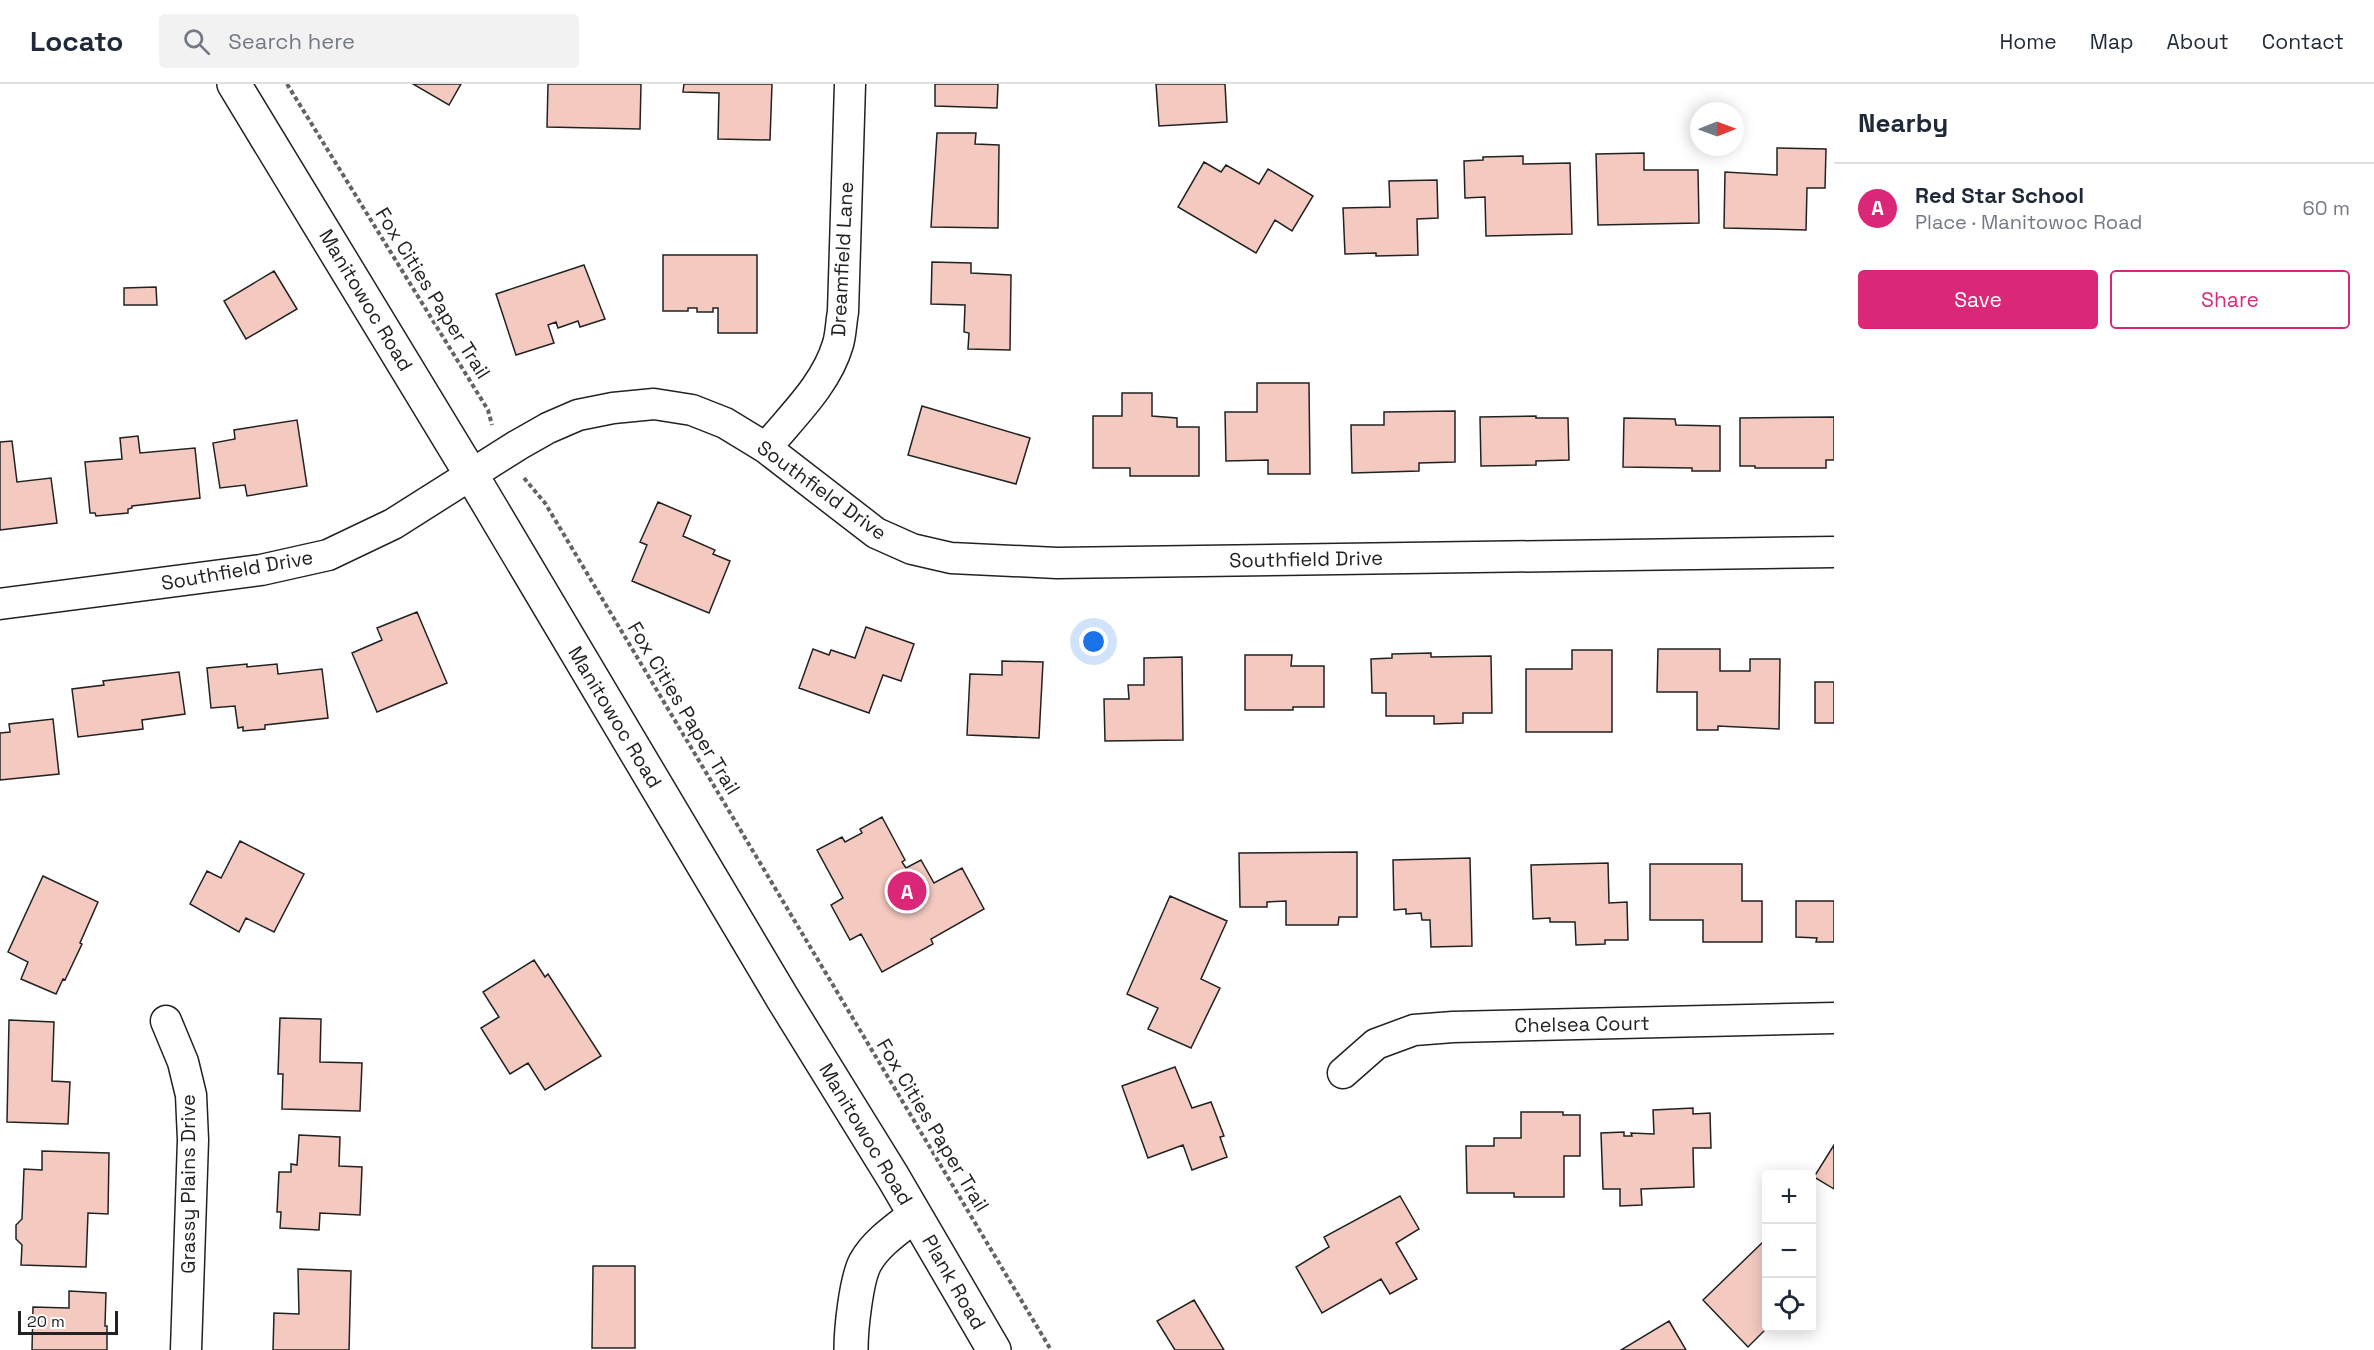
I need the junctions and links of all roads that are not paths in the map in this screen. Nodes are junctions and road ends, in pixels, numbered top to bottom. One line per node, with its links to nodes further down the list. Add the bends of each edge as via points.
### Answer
1 (234, 84): 4 (street, Manitowoc Road)
2 (850, 84): 3 (street, Dreamfield Lane, via 843,312 838,343 813,391)
3 (766, 448): 4 (street, Southfield Drive, via 725,423 692,410 654,404 578,415 507,451); 5 (street, Southfield Drive, via 876,533 912,549 951,558 1057,562)
4 (472, 476): 6 (street, Southfield Drive, via 393,524 328,555 261,570); 10 (street, Manitowoc Road)
5 (1834, 552)
6 (0, 604)
7 (1834, 1018): 9 (street, Chelsea Court, via 1414,1030 1376,1044)
8 (166, 1021): 11 (street, Grassy Plains Drive, via 191,1095)
9 (1343, 1073)
10 (915, 1215): 12 (street, Manitowoc Road, via 883,1240 865,1264 856,1298); 13 (street, Plank Road)
11 (186, 1350)
12 (850, 1350)
13 (994, 1350)

